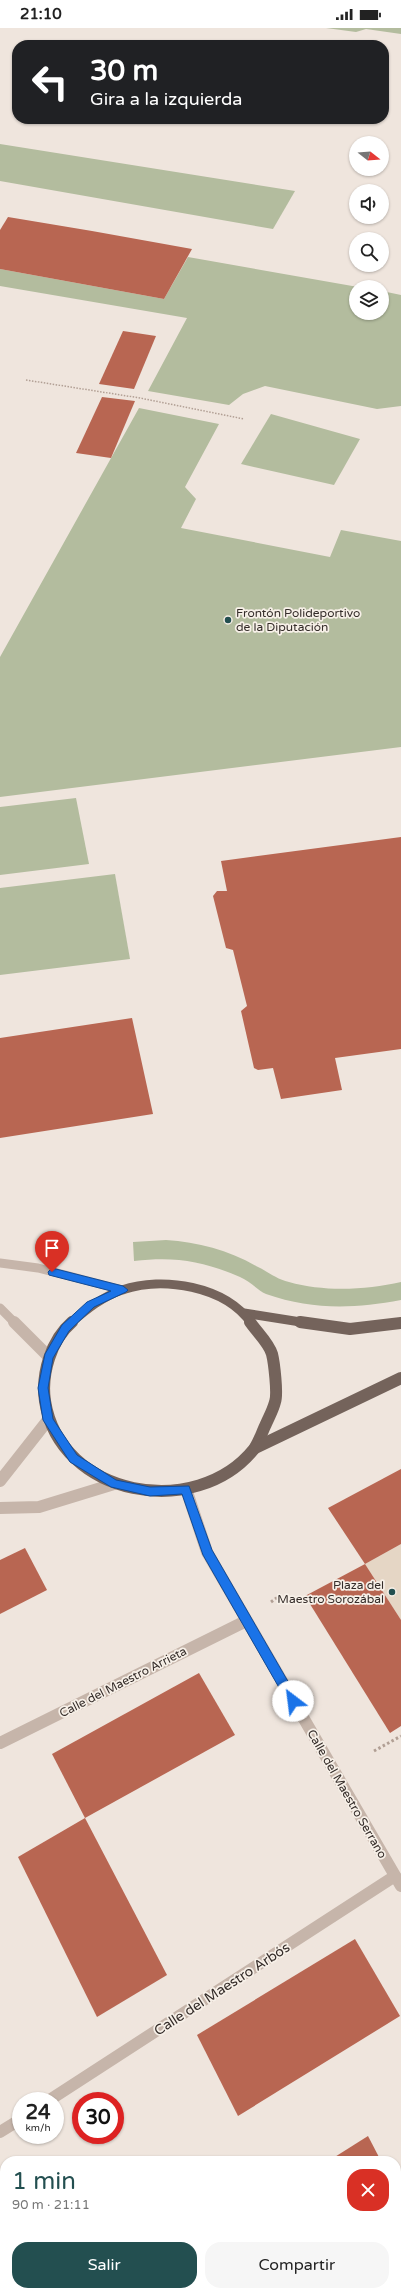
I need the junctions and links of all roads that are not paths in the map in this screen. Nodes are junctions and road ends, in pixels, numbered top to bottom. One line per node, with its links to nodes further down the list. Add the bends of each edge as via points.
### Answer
1 (0, 1263): 2 (street, via 38,1268)
2 (123, 1290): 4 (main road, via 155,1284 187,1286 218,1296); 6 (main road, via 91,1304 65,1328)
3 (0, 1308): 6 (street)
4 (244, 1313): 5 (main road, via 350,1328); 9 (main road, via 272,1353 276,1401)
5 (401, 1323)
6 (48, 1357): 8 (main road, via 43,1388)
7 (401, 1378): 9 (main road)
8 (48, 1420): 10 (street); 11 (main road, via 73,1459)
9 (255, 1448): 12 (main road, via 237,1466 213,1480)
10 (0, 1481)
11 (114, 1484): 12 (main road, via 150,1491); 13 (street, via 39,1507)
12 (186, 1489): 14 (street, Calle del Maestro Serrano, via 207,1552)
13 (0, 1508)
14 (246, 1621): 15 (street, Calle del Maestro Arrieta); 16 (street, Calle del Maestro Serrano)
15 (0, 1743)
16 (398, 1881): 17 (street, Calle del Maestro Arbós)
17 (62, 2092)
18 (12, 2125): 19 (street)
19 (0, 2132)

